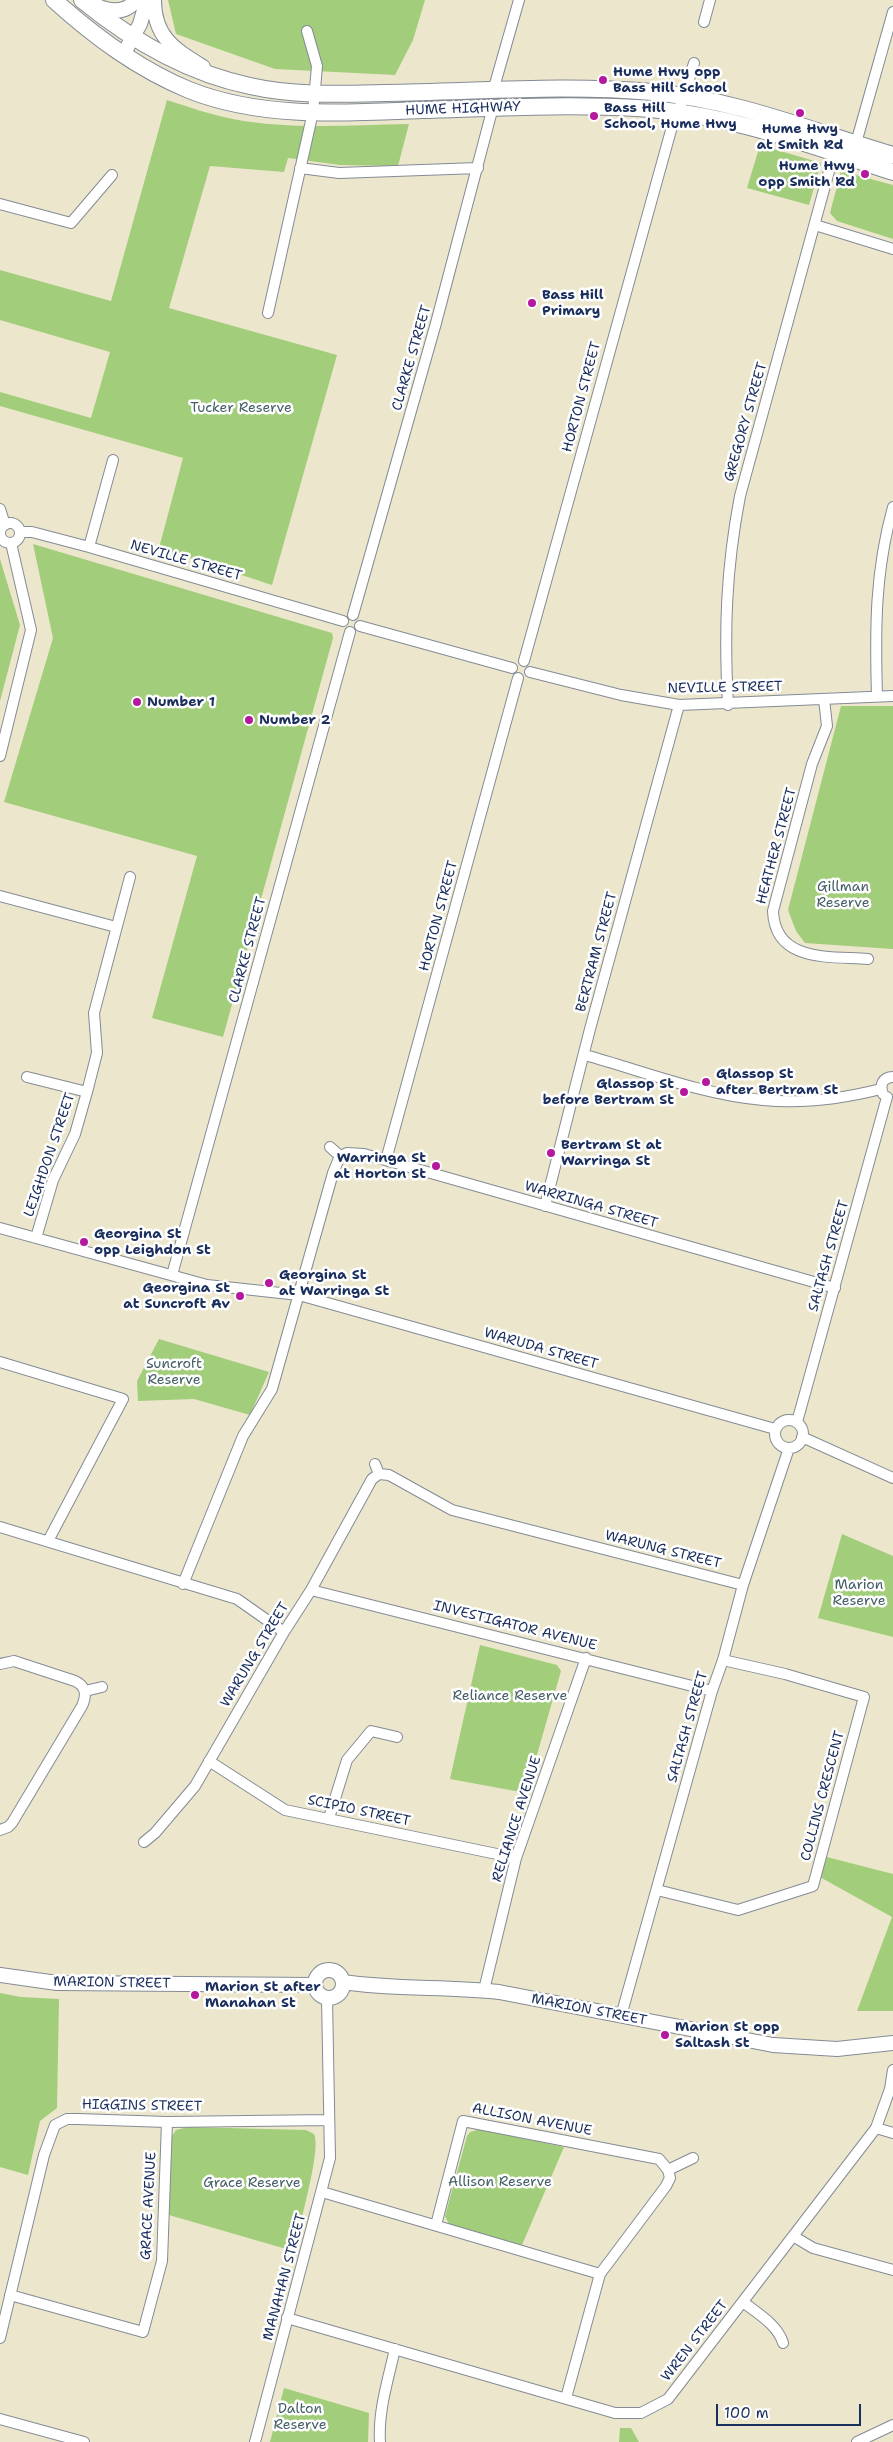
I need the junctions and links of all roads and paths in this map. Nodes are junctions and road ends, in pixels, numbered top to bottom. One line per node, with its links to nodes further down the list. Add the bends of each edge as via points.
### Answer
1 (54, 0): 13 (highway, HUME HIGHWAY, via 89,32)
2 (82, 0): 12 (highway, HUME HIGHWAY)
3 (86, 0): 4 (main road, via 117,11 129,7)
4 (136, 0)
5 (147, 0): 12 (main road)
6 (154, 0): 15 (main road, via 156,23 164,37)
7 (519, 0): 16 (street)
8 (710, 0): 10 (street)
9 (893, 12): 22 (street)
10 (704, 22)
11 (307, 31): 17 (street, via 318,66)
12 (134, 37): 13 (main road); 15 (highway, HUME HIGHWAY, via 178,62)
13 (123, 55): 20 (highway, HUME HIGHWAY, via 155,74 214,98 276,110)
14 (694, 63): 18 (street, HORTON STREET)
15 (220, 78): 17 (highway, HUME HIGHWAY, via 250,86)
16 (493, 91): 17 (highway, HUME HIGHWAY); 18 (highway, HUME HIGHWAY, via 613,89)
17 (315, 94): 20 (street)
18 (684, 96): 21 (street, HORTON STREET); 22 (highway, HUME HIGHWAY, via 745,108)
19 (493, 107): 20 (highway, HUME HIGHWAY); 21 (highway, HUME HIGHWAY, via 582,106); 26 (street, CLARKE STREET)
20 (313, 112): 25 (street)
21 (677, 112): 23 (highway, HUME HIGHWAY, via 737,123); 44 (street, HORTON STREET)
22 (856, 143): 24 (highway, HUME HIGHWAY)
23 (834, 153): 27 (highway, HUME HIGHWAY); 30 (street, GREGORY STREET)
24 (893, 156)
25 (300, 168): 26 (street, via 340,173); 32 (street)
26 (478, 168): 40 (street, CLARKE STREET)
27 (893, 172)
28 (112, 174): 29 (street, via 71,223)
29 (0, 204)
30 (815, 225): 31 (street); 52 (street, GREGORY STREET, via 740,496 730,548 726,607)
31 (893, 249)
32 (268, 313)
33 (113, 460): 39 (street)
34 (893, 507): 48 (street, via 879,573 875,622)
35 (0, 510): 36 (street)
36 (5, 524): 37 (street, via 15,524); 38 (street, via 1,536 5,542)
37 (20, 532): 38 (street, via 18,540); 39 (street, NEVILLE STREET, via 32,532)
38 (11, 543): 53 (street, via 31,630)
39 (89, 547): 41 (street, NEVILLE STREET)
40 (353, 615): 41 (street); 42 (street, via 359,619)
41 (343, 621): 43 (street, via 344,628)
42 (360, 626): 43 (street); 45 (street)
43 (350, 632): 69 (street, CLARKE STREET)
44 (524, 661): 45 (street, via 516,662); 46 (street)
45 (512, 668): 47 (street)
46 (530, 672): 47 (street, via 526,678); 51 (street, NEVILLE STREET, via 629,697)
47 (518, 678): 65 (street, HORTON STREET)
48 (877, 696): 49 (street, NEVILLE STREET); 50 (street, NEVILLE STREET)
49 (893, 696)
50 (824, 699): 52 (street, NEVILLE STREET); 57 (street, HEATHER STREET, via 827,726 812,764 773,911 773,924 777,934 793,950)
51 (679, 705): 52 (street, NEVILLE STREET); 58 (street, BERTRAM STREET)
52 (728, 705)
53 (0, 756)
54 (130, 877): 56 (street, LEIGHDON STREET)
55 (0, 896): 56 (street)
56 (116, 927): 61 (street, LEIGHDON STREET, via 94,1013 97,1053)
57 (868, 960)
58 (584, 1055): 62 (street, via 727,1095 765,1101 807,1100 867,1092); 66 (street, BERTRAM STREET)
59 (27, 1077): 61 (street)
60 (893, 1077): 62 (street, via 885,1079)
61 (87, 1092): 68 (street, LEIGHDON STREET, via 75,1134 52,1180)
62 (887, 1094): 70 (street, SALTASH STREET)
63 (330, 1147): 64 (street)
64 (340, 1156): 65 (street, WARRINGA STREET, via 355,1152); 71 (street)
65 (386, 1160): 66 (street, WARRINGA STREET)
66 (545, 1206): 70 (street, WARRINGA STREET)
67 (0, 1228): 68 (street, WARUDA STREET)
68 (36, 1238): 69 (street, WARUDA STREET)
69 (172, 1275): 71 (street, WARUDA STREET, via 207,1285)
70 (835, 1288): 73 (street, SALTASH STREET)
71 (299, 1295): 74 (street, WARUDA STREET); 82 (street, via 272,1389 243,1436)
72 (0, 1362): 81 (street, via 123,1399)
73 (797, 1422): 74 (street, via 784,1420); 75 (street, via 802,1429)
74 (775, 1430): 76 (street, via 777,1442)
75 (802, 1438): 76 (street, via 798,1445); 79 (street)
76 (789, 1448): 83 (street, SALTASH STREET)
77 (375, 1464): 78 (street)
78 (379, 1474): 83 (street, WARUNG STREET, via 389,1475 452,1510); 84 (street, WARUNG STREET, via 372,1479)
79 (893, 1478)
80 (0, 1527): 81 (street)
81 (48, 1542): 82 (street)
82 (183, 1584): 85 (street, via 237,1598)
83 (743, 1585): 87 (street, SALTASH STREET)
84 (311, 1590): 85 (street, WARUNG STREET); 86 (street, INVESTIGATOR AVENUE)
85 (284, 1632): 93 (street, WARUNG STREET)
86 (586, 1658): 91 (street, INVESTIGATOR AVENUE); 97 (street, RELIANCE AVENUE)
87 (723, 1660): 91 (street, SALTASH STREET); 98 (street, COLLINS CRESCENT, via 785,1674 864,1698 812,1886 738,1910)
88 (0, 1662): 90 (street, via 14,1661 75,1681)
89 (102, 1686): 90 (street)
90 (85, 1691): 95 (street, via 82,1706)
91 (712, 1691): 98 (street, SALTASH STREET)
92 (397, 1737): 94 (street, via 371,1731 347,1760)
93 (210, 1761): 94 (street, SCIPIO STREET, via 285,1810); 96 (street, WARUNG STREET, via 195,1786)
94 (329, 1818): 97 (street, SCIPIO STREET)
95 (5, 1832)
96 (144, 1842)
97 (516, 1858): 102 (street, RELIANCE AVENUE)
98 (657, 1890): 104 (street, SALTASH STREET)
99 (0, 1975): 101 (main road, MARION STREET, via 56,1983)
100 (343, 1982): 101 (main road, via 335,1971 325,1970); 102 (main road, MARION STREET, via 382,1987); 103 (main road, via 339,1994)
101 (315, 1985): 103 (main road, via 319,1994)
102 (484, 1990): 104 (main road, MARION STREET)
103 (327, 1998): 107 (street, MANAHAN STREET)
104 (621, 2016): 105 (main road, MARION STREET, via 773,2045 837,2049)
105 (893, 2043)
106 (893, 2070): 109 (street, WREN STREET)
107 (329, 2120): 108 (street, HIGGINS STREET); 113 (street, MANAHAN STREET, via 330,2158)
108 (167, 2122): 118 (street, HIGGINS STREET, via 76,2119 55,2125 44,2154); 118 (street, GRACE AVENUE, via 162,2261 143,2332)
109 (876, 2128): 110 (street); 115 (street, WREN STREET)
110 (893, 2133)
111 (693, 2158): 112 (street)
112 (668, 2170): 114 (street, ALLISON AVENUE, via 659,2159 463,2121); 117 (street, via 670,2178 666,2186)
113 (322, 2192): 114 (street); 120 (street, MANAHAN STREET)
114 (436, 2225): 117 (street)
115 (793, 2236): 116 (street, via 813,2248); 119 (street, WREN STREET)
116 (893, 2270)
117 (600, 2274): 124 (street)
118 (10, 2295): 121 (street, HIGGINS STREET)
119 (743, 2302): 122 (street, via 774,2327); 124 (street, WREN STREET, via 668,2399 641,2414 615,2413)
120 (287, 2318): 123 (street, WREN STREET); 128 (street, MANAHAN STREET)
121 (0, 2338)
122 (783, 2343)
123 (395, 2349): 124 (street, WREN STREET); 129 (street, via 379,2427)
124 (566, 2398)
125 (0, 2419): 127 (street)
126 (893, 2425): 130 (street)
127 (84, 2442)
128 (255, 2442)
129 (380, 2442)
130 (857, 2442)

